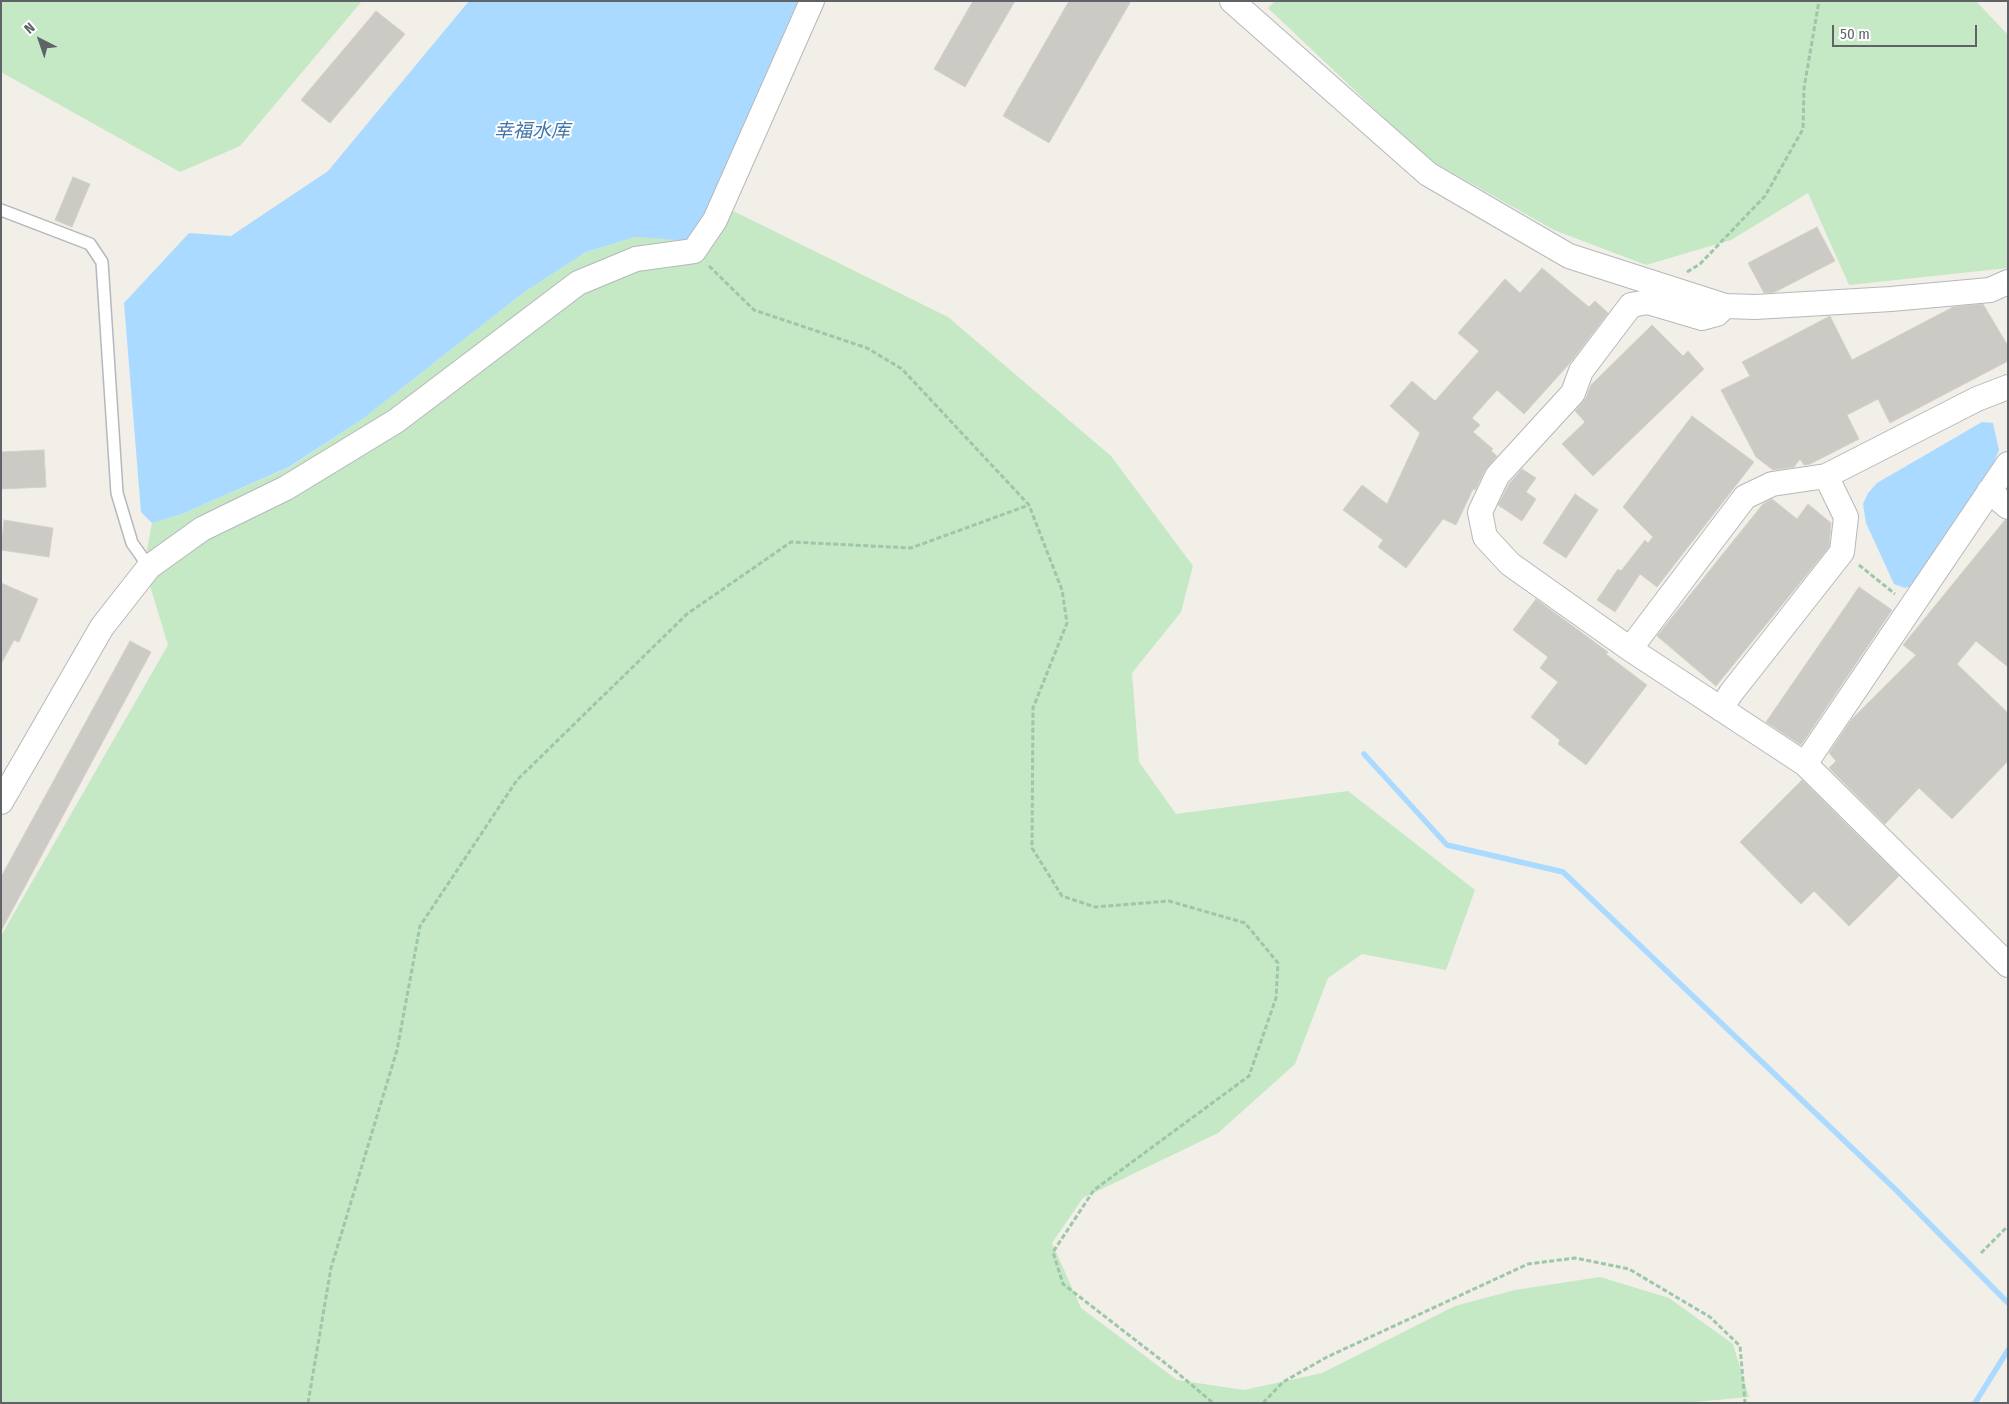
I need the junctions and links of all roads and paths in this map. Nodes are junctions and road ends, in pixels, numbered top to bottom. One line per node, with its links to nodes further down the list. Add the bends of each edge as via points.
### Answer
1 (812, 1): 5 (street, via 714,220)
2 (1232, 1): 7 (street, via 1428,174 1569,256)
3 (1819, 1): 7 (path, via 1804,88 1803,129 1765,196 1700,264)
4 (1, 210): 16 (lane, via 90,244 102,262 117,494 132,543)
5 (694, 251): 13 (path, via 754,310 867,348 902,369); 16 (street, via 636,259 578,283 396,421 286,488 202,529)
6 (2008, 282): 8 (street, via 1990,290 1891,299)
7 (1662, 286): 8 (street)
8 (1724, 306): 18 (street, via 1717,314 1702,318 1648,302 1631,305 1581,371 1573,393 1497,476 1480,512 1485,537 1510,564)
9 (2008, 387): 11 (street, via 1977,399)
10 (2008, 464): 12 (street)
11 (1826, 476): 15 (street, via 1846,517); 18 (street, via 1772,484 1745,497)
12 (1989, 492): 14 (street); 17 (street)
13 (1029, 505): 25 (path, via 911,548 790,542 687,614 516,780 420,926 397,1050 331,1268); 26 (path, via 1062,590 1067,623 1033,708 1032,848 1062,896 1095,907 1169,901 1245,923 1278,963 1276,998 1249,1076 1094,1190 1053,1252 1063,1284)
14 (2008, 506)
15 (1842, 552): 17 (path); 19 (street, via 1731,692)
16 (149, 568): 21 (street, via 102,627)
17 (1911, 607): 20 (street)
18 (1630, 649): 19 (street)
19 (1722, 709): 20 (street)
20 (1805, 764): 22 (street)
21 (1, 802)
22 (2008, 965)
23 (2008, 1226): 24 (path)
24 (1981, 1253)
25 (308, 1403)
26 (1213, 1403)
27 (1263, 1403): 28 (path, via 1283,1382 1344,1349 1528,1264 1575,1258 1629,1269 1710,1317 1740,1346)
28 (1745, 1403)

